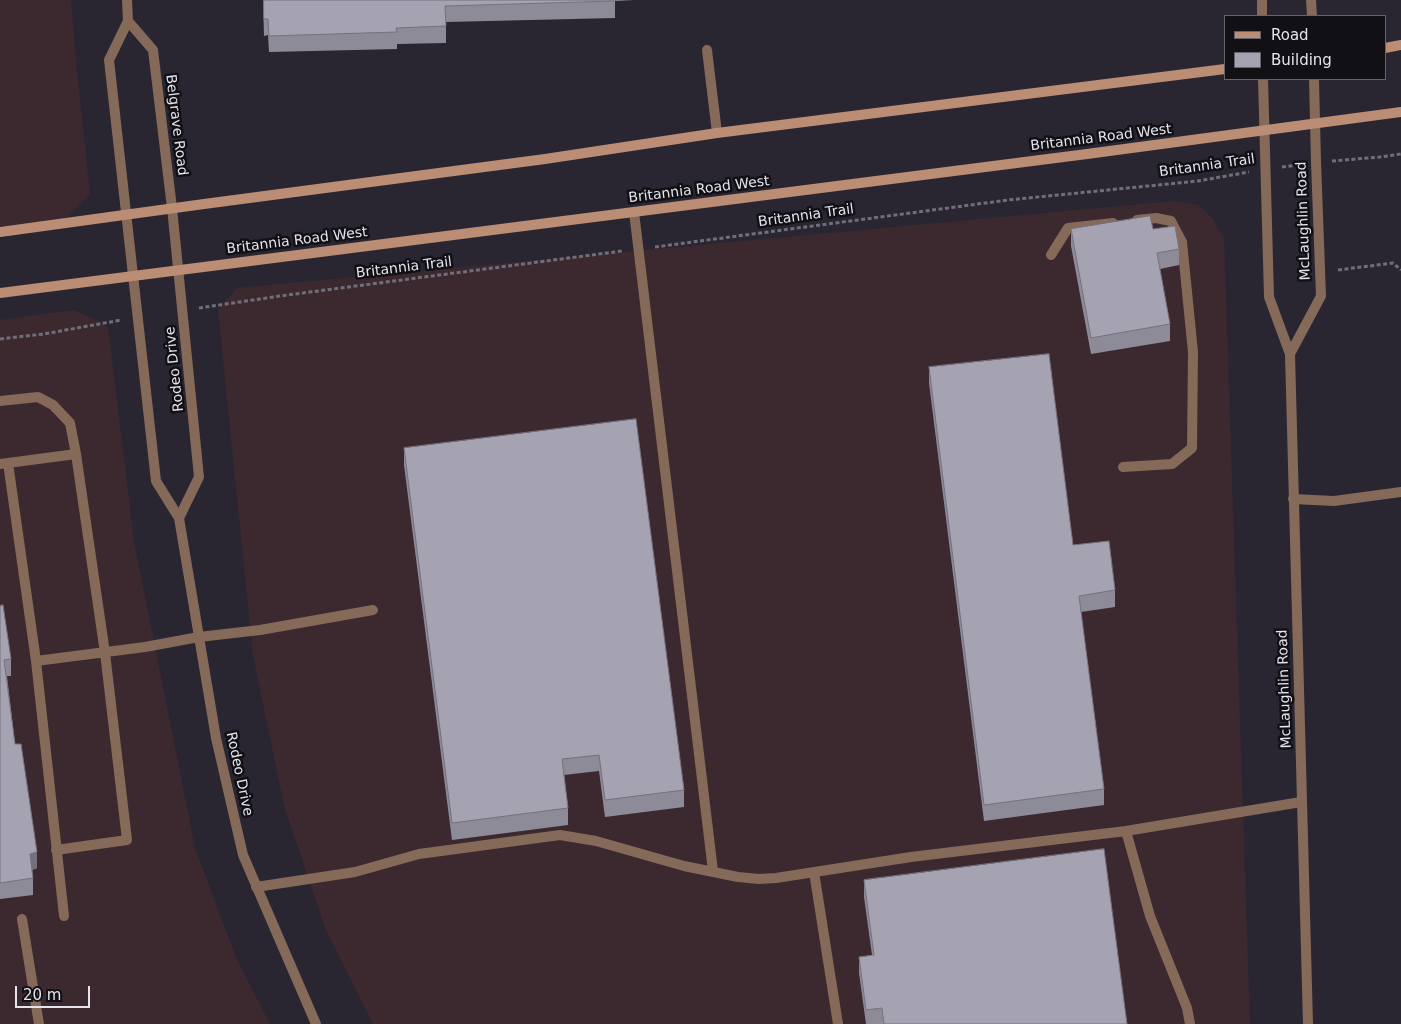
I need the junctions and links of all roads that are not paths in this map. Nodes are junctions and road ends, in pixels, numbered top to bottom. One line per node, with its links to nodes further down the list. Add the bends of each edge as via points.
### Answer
1 (126, 0): 6 (street)
2 (1262, 0): 4 (street)
3 (1311, 0): 5 (street)
4 (1262, 15)
5 (1312, 15)
6 (128, 20): 17 (street, Belgrave Road, via 153,50); 19 (street, via 109,60)
7 (1401, 46): 8 (main road)
8 (1386, 48)
9 (707, 50): 16 (street)
10 (1224, 69): 16 (main road)
11 (1263, 80): 15 (street, McLaughlin Road)
12 (1314, 80): 14 (street, McLaughlin Road)
13 (1401, 112): 14 (main road, Britannia Road West)
14 (1316, 123): 15 (main road, Britannia Road West); 26 (street, McLaughlin Road, via 1321,296)
15 (1265, 130): 18 (main road, Britannia Road West); 26 (street, McLaughlin Road, via 1270,297)
16 (716, 133): 17 (main road)
17 (172, 208): 19 (main road); 21 (street, Belgrave Road)
18 (634, 212): 23 (main road, Britannia Road West); 41 (street)
19 (127, 215): 20 (main road); 24 (street, Rodeo Drive)
20 (0, 232)
21 (176, 242): 23 (street, Rodeo Drive)
22 (1051, 255): 30 (street, via 1068,228 1156,218 1171,221 1182,242 1193,352 1192,448 1172,464)
23 (178, 271): 24 (main road, Britannia Road West); 33 (street, Rodeo Drive, via 199,477)
24 (134, 276): 25 (main road, Britannia Road West); 33 (street, Rodeo Drive, via 156,481)
25 (0, 294)
26 (1290, 354): 32 (street, McLaughlin Road)
27 (0, 401): 28 (street, via 38,397 53,405 70,423)
28 (76, 454): 29 (street); 36 (street)
29 (4, 463): 37 (street)
30 (1124, 467)
31 (1401, 492): 32 (street, via 1334,501)
32 (1293, 499): 38 (street, McLaughlin Road)
33 (179, 518): 35 (street, Rodeo Drive)
34 (373, 610): 35 (street)
35 (199, 637): 36 (street); 43 (street, Rodeo Drive, via 216,738 243,855)
36 (105, 653): 37 (street); 40 (street, via 127,840)
37 (36, 661): 40 (street)
38 (1301, 802): 39 (street); 50 (street, McLaughlin Road)
39 (1126, 830): 42 (street); 49 (street, via 1150,916 1187,1008)
40 (56, 850): 44 (street)
41 (713, 871): 42 (street, via 759,879); 43 (street, via 560,835 419,854 355,872)
42 (814, 872): 48 (street)
43 (256, 887): 47 (street, Rodeo Drive)
44 (64, 916)
45 (22, 919): 46 (street)
46 (39, 1024)
47 (316, 1024)
48 (838, 1024)
49 (1190, 1024)
50 (1308, 1024)

